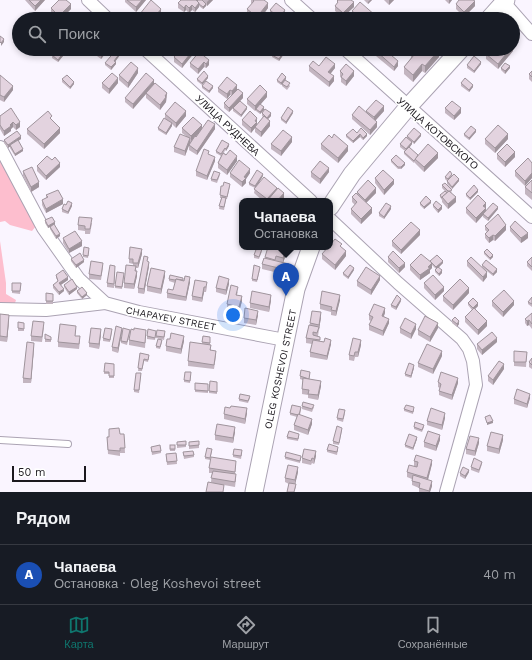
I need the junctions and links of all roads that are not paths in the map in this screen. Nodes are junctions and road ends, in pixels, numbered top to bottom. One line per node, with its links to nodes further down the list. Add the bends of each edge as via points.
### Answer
1 (88, 0): 4 (street)
2 (291, 0): 5 (street)
3 (504, 1): 6 (street); 7 (street)
4 (101, 12)
5 (304, 12)
6 (495, 12)
7 (513, 12)
8 (520, 20): 9 (street)
9 (532, 34)
10 (153, 56): 15 (street, УЛИЦА РУДНЕВА)
11 (353, 56): 13 (street, УЛИЦА КОТОВСКОГО)
12 (455, 56): 13 (street)
13 (408, 107): 16 (street, via 352,174); 17 (street, УЛИЦА КОТОВСКОГО)
14 (0, 147): 20 (street, CHAPAYEV STREET, via 43,228 79,279)
15 (308, 198)
16 (333, 202)
17 (532, 217)
18 (333, 222): 26 (street, via 462,339 471,354 476,385)
19 (310, 250): 22 (street, OLEG KOSHEVOI STREET, via 296,289)
20 (105, 303): 21 (street, CHAPAYEV STREET, via 46,310); 22 (street, CHAPAYEV STREET)
21 (0, 309)
22 (285, 340): 25 (street, OLEG KOSHEVOI STREET)
23 (0, 440): 24 (lane)
24 (68, 444)
25 (254, 492)
26 (446, 492)

